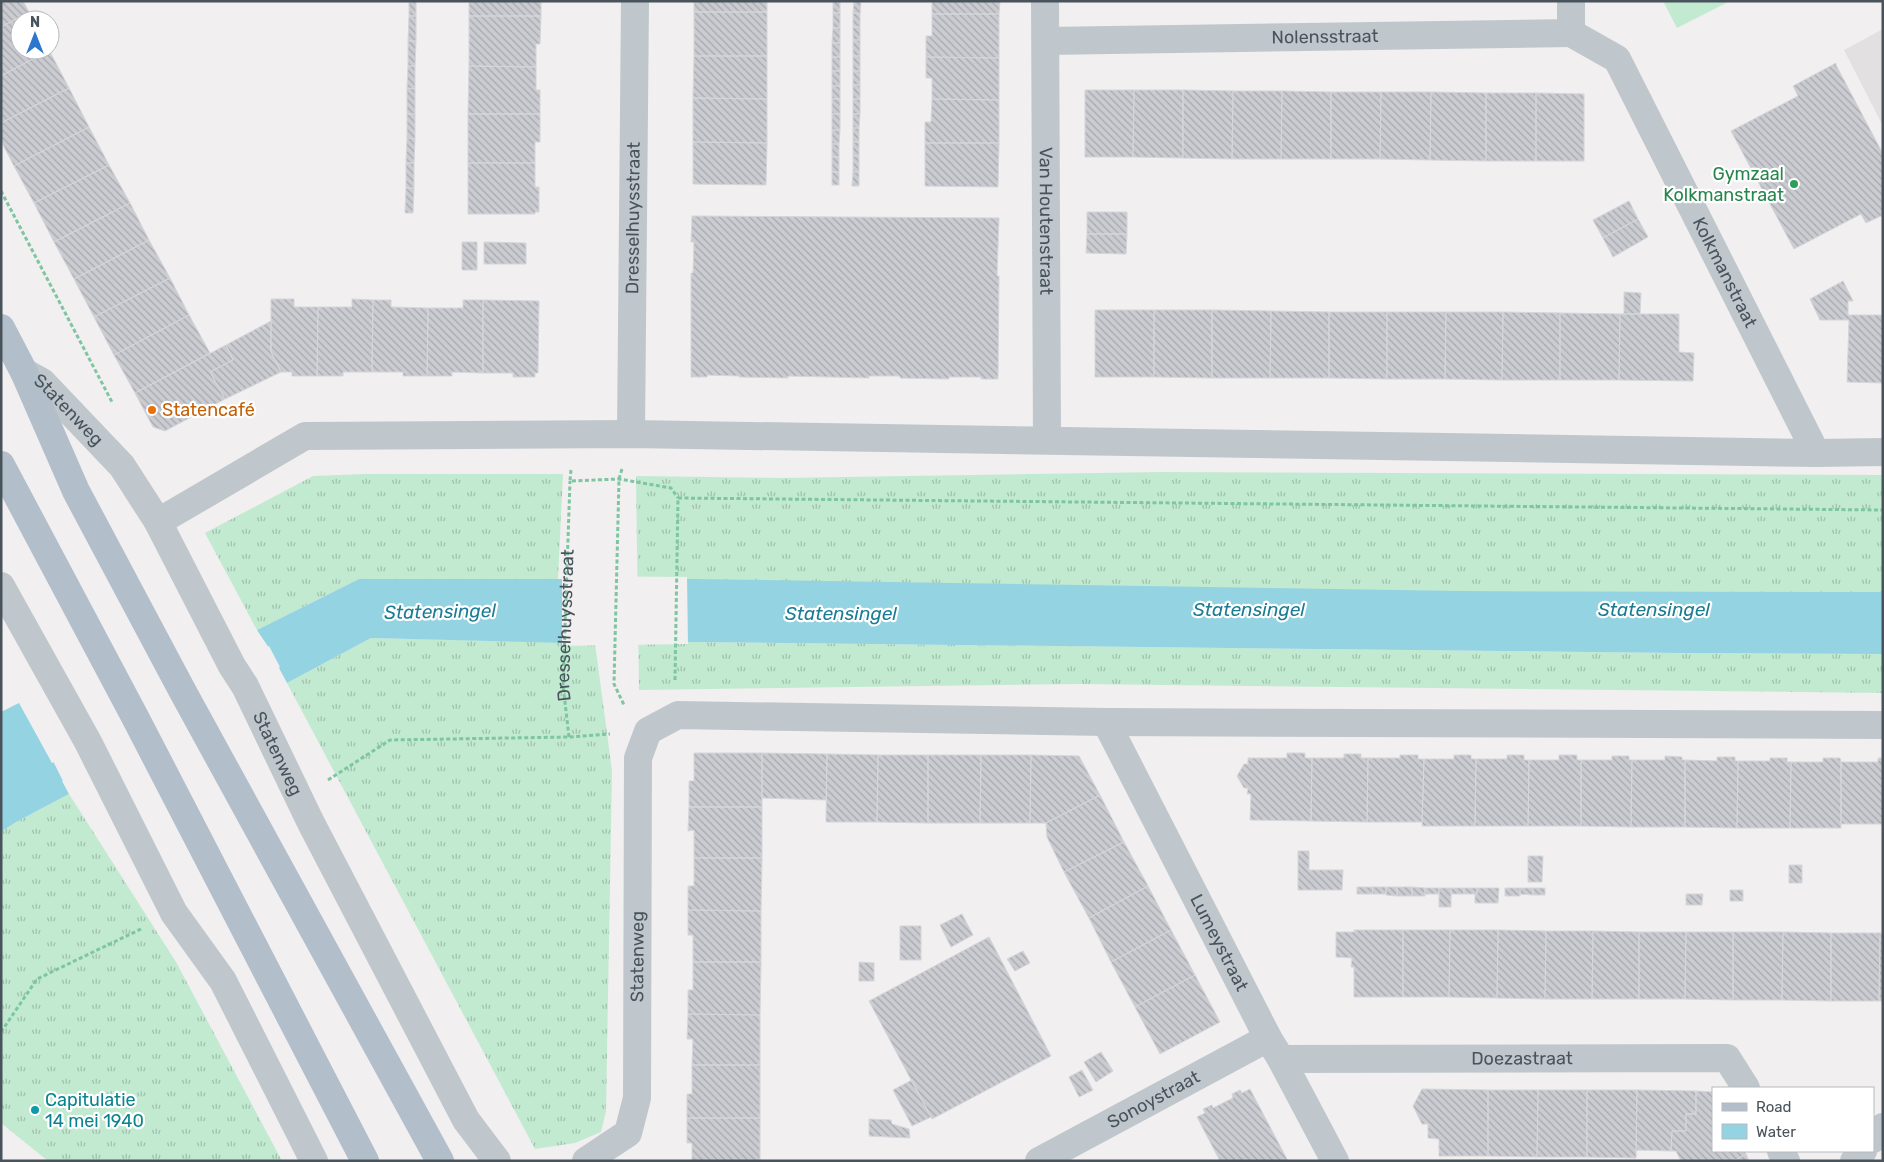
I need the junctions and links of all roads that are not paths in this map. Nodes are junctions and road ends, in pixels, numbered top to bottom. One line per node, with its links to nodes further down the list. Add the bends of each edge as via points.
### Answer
1 (636, 1): 8 (street, Dresselhuysstraat)
2 (1045, 1): 5 (street, Van Houtenstraat)
3 (1571, 1): 4 (street)
4 (1571, 33): 5 (street, Nolensstraat); 11 (street, Kolkmanstraat, via 1617,59)
5 (1046, 41): 9 (street, Van Houtenstraat)
6 (1, 328): 7 (main road, Statenweg)
7 (24, 372): 13 (street, Statenweg, via 42,382 122,466); 23 (main road, Statenweg, via 76,491)
8 (631, 434): 9 (street); 13 (street, via 305,436)
9 (1047, 440): 11 (street)
10 (1883, 452): 11 (street)
11 (1816, 453)
12 (1, 465): 22 (main road)
13 (158, 522): 24 (street, Statenweg, via 461,1111)
14 (2, 590): 21 (street, via 94,753 174,913 223,982)
15 (1106, 722): 16 (street); 17 (street, Lumeystraat); 25 (street, Statenweg, via 678,715 648,731 638,758 637,1098 628,1133)
16 (1883, 725)
17 (1275, 1049): 18 (street, Doezastraat, via 1727,1058); 26 (street, Sonoystraat); 27 (street, Lumeystraat)
18 (1745, 1087)
19 (1883, 1127): 20 (street)
20 (1874, 1138)
21 (314, 1161)
22 (365, 1161)
23 (440, 1161)
24 (497, 1161)
25 (586, 1161)
26 (1038, 1161)
27 (1335, 1161)

